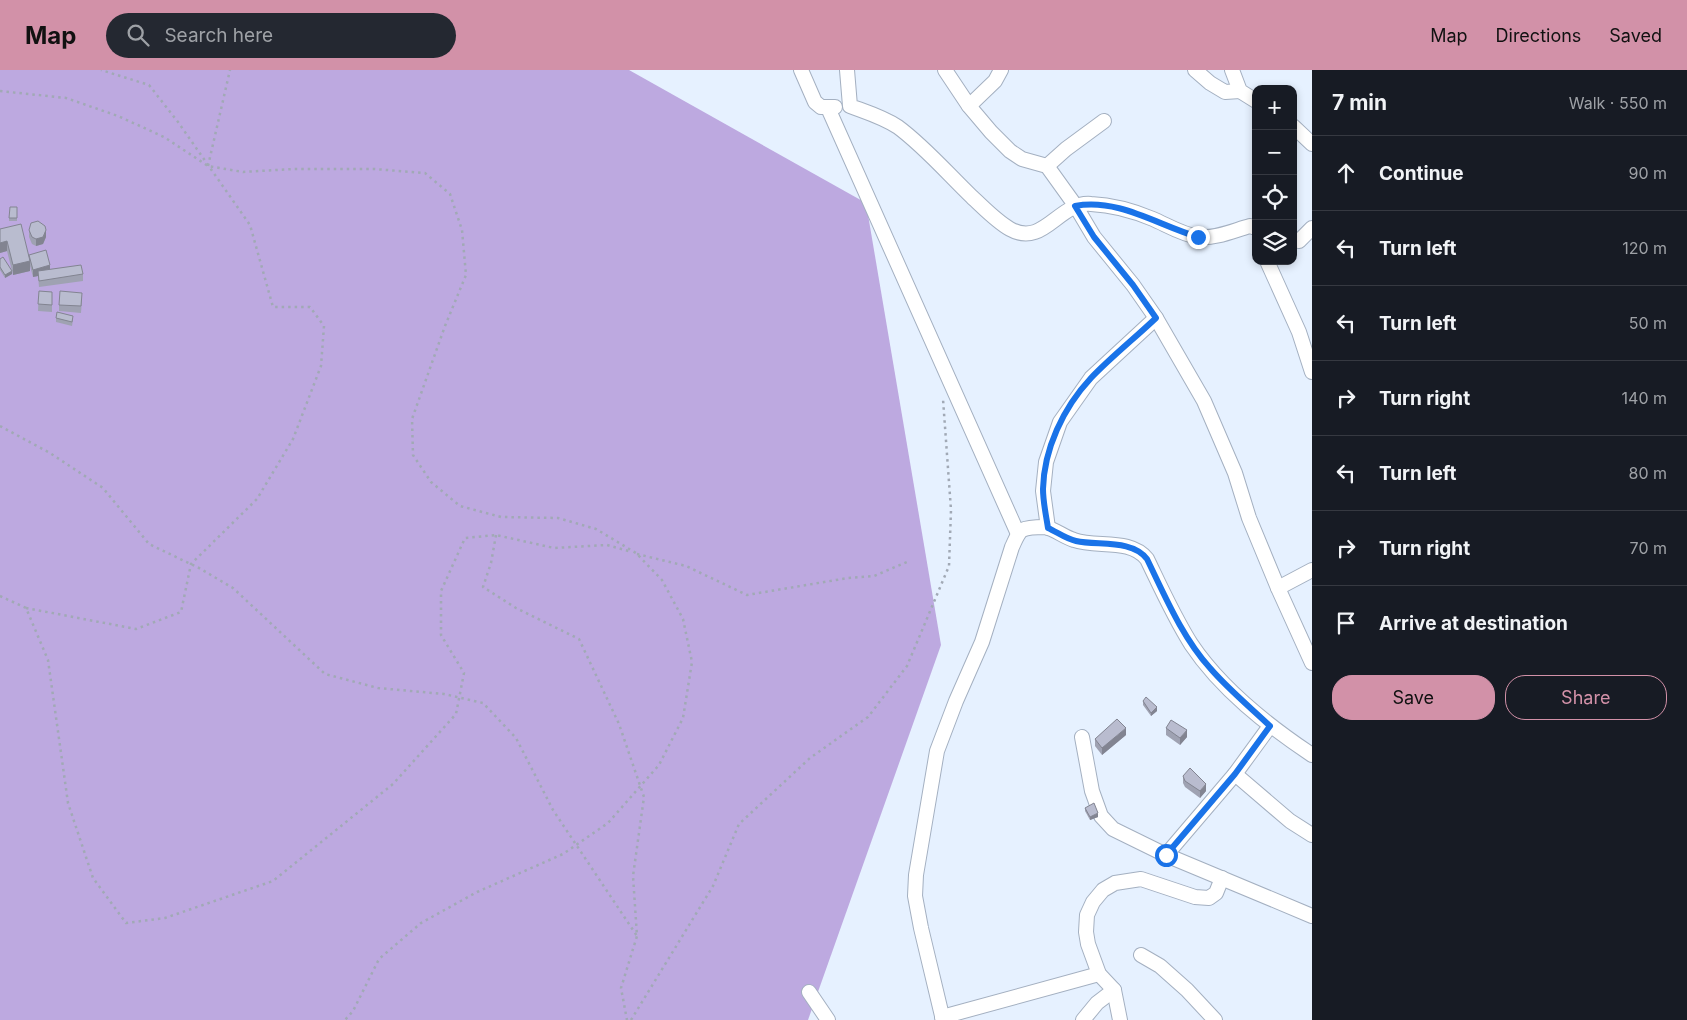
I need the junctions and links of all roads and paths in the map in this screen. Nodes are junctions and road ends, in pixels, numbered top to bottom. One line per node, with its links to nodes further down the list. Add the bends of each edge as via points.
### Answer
1 (101, 70): 18 (path, via 148,85)
2 (230, 70): 18 (path)
3 (801, 70): 14 (street, via 815,102)
4 (847, 70): 12 (street)
5 (945, 70): 13 (street)
6 (1001, 70): 13 (street, via 995,81)
7 (1195, 70): 10 (street, via 1225,92)
8 (1232, 70): 10 (street)
9 (0, 91): 18 (path, via 66,98 118,116 164,137)
10 (1240, 91): 11 (street)
11 (1252, 98)
12 (850, 106): 14 (street); 20 (street, via 880,116 898,127 1010,229 1024,235 1038,231)
13 (970, 106): 19 (street, via 1010,151 1022,159)
14 (828, 108): 29 (street)
15 (1104, 120): 19 (street)
16 (1297, 130): 17 (street)
17 (1312, 144)
18 (208, 166): 31 (path, via 243,172 374,169 425,173 450,194 462,230 466,275 412,419 413,455 431,482 460,506 501,517 558,518 596,528); 33 (path, via 250,225 273,307 310,307 324,326 321,366 293,439 257,499)
19 (1047, 166): 20 (street)
20 (1075, 206): 22 (street, via 1088,203 1116,207 1198,237); 25 (street, via 1094,237)
21 (1312, 228): 23 (street)
22 (1252, 230)
23 (1297, 240)
24 (1272, 265): 26 (street)
25 (1156, 318): 29 (street, via 1091,378 1060,422 1046,462 1043,491); 35 (street, via 1204,401)
26 (1312, 372)
27 (943, 397): 57 (path, via 951,510 949,566 907,666 868,717 810,758 739,824 713,886)
28 (0, 426): 33 (path, via 103,488 148,544)
29 (1033, 529): 40 (street, via 1074,541 1124,546 1142,553 1192,645 1209,667); 55 (street, via 1012,547 982,642 937,751 917,866 915,896 926,957)
30 (496, 535): 31 (path, via 554,548 607,546); 39 (path, via 465,538 441,591 441,635 464,673); 44 (path, via 484,587 516,608 578,639 619,724)
31 (636, 553): 32 (path, via 686,566 747,595 874,576); 44 (path, via 662,580 684,618 692,662 684,718 659,765)
32 (907, 562)
33 (191, 564): 37 (path, via 181,612 136,629); 39 (path, via 233,588 325,674 378,688)
34 (1312, 570): 35 (street)
35 (1278, 588): 38 (street)
36 (0, 596): 37 (path)
37 (26, 608): 39 (path, via 48,660 68,803 93,878 126,923 165,918 273,881 393,784 456,714)
38 (1312, 663)
39 (459, 697): 46 (path, via 484,703 516,738 553,810)
40 (1270, 726): 42 (street); 43 (street)
41 (1082, 737): 47 (street, via 1092,791 1102,816 1114,829)
42 (1312, 755)
43 (1235, 774): 45 (street, via 1290,821); 47 (street)
44 (640, 786): 46 (path, via 608,822); 50 (path, via 644,797 633,876)
45 (1312, 835)
46 (576, 845): 50 (path); 56 (path, via 563,854 477,892 421,923 379,959 353,1011)
47 (1166, 855): 48 (street)
48 (1222, 878): 49 (street); 52 (street, via 1216,893 1209,898 1195,897 1141,879 1115,883 1103,890 1093,902 1086,923 1088,944)
49 (1312, 916)
50 (637, 936): 57 (path, via 621,988)
51 (1141, 955): 61 (street, via 1160,966)
52 (1100, 974): 53 (street); 55 (street)
53 (1114, 990): 59 (street); 60 (street)
54 (809, 992): 58 (street)
55 (943, 1019)
56 (345, 1020)
57 (629, 1020)
58 (828, 1020)
59 (1083, 1020)
60 (1120, 1020)
61 (1215, 1020)

